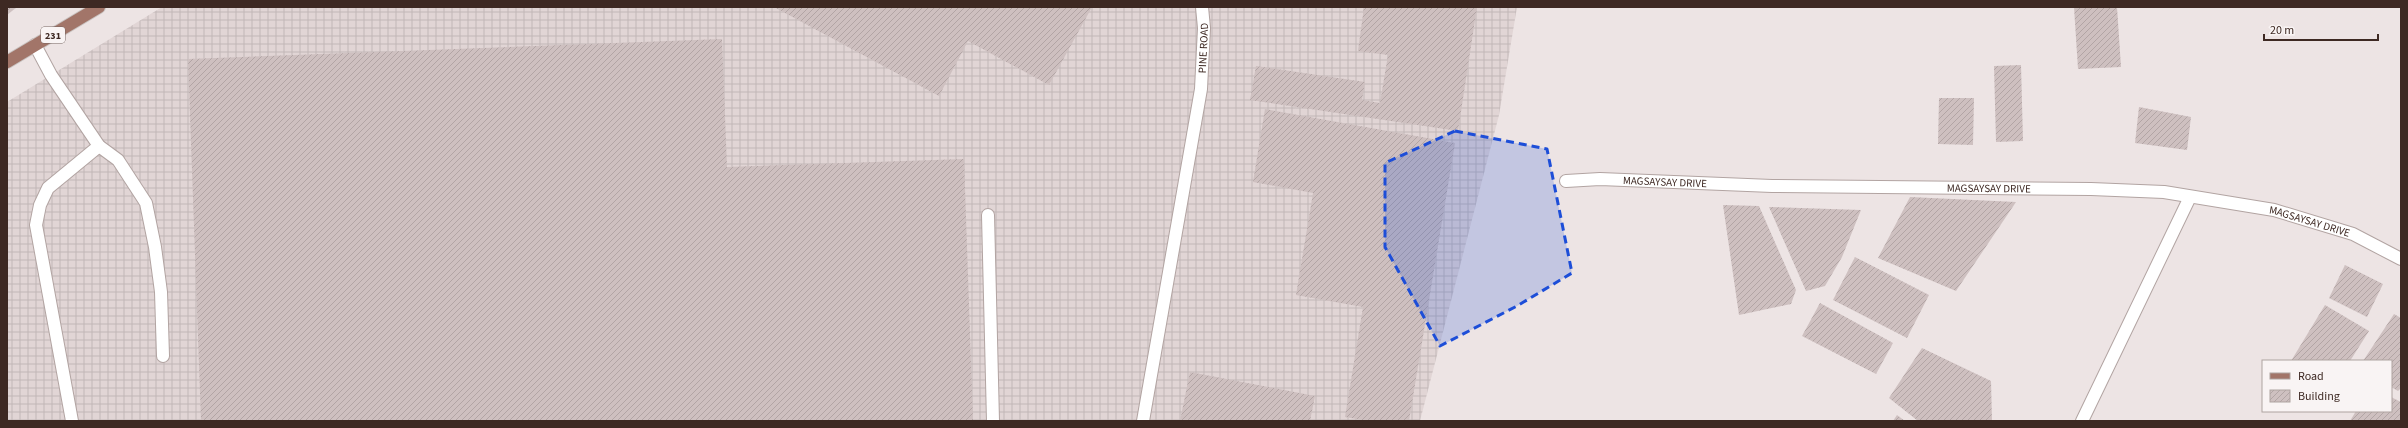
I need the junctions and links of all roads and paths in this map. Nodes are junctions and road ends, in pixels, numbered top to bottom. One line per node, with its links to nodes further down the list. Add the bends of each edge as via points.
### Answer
1 (99, 7): 3 (main road, 231)
2 (1202, 7): 13 (street, PINE ROAD, via 1204,28 1201,89)
3 (35, 45): 4 (main road, 231); 5 (street, via 51,75)
4 (7, 62)
5 (98, 146): 10 (street, via 118,160 146,203 162,292); 11 (street, via 48,188 40,205 36,225)
6 (1566, 181): 7 (street, MAGSAYSAY DRIVE, via 2091,189 2164,192)
7 (2190, 196): 9 (street, MAGSAYSAY DRIVE, via 2274,210 2353,234); 14 (street)
8 (988, 215): 12 (street)
9 (2401, 259)
10 (163, 356)
11 (72, 421)
12 (993, 421)
13 (1143, 421)
14 (2082, 421)

